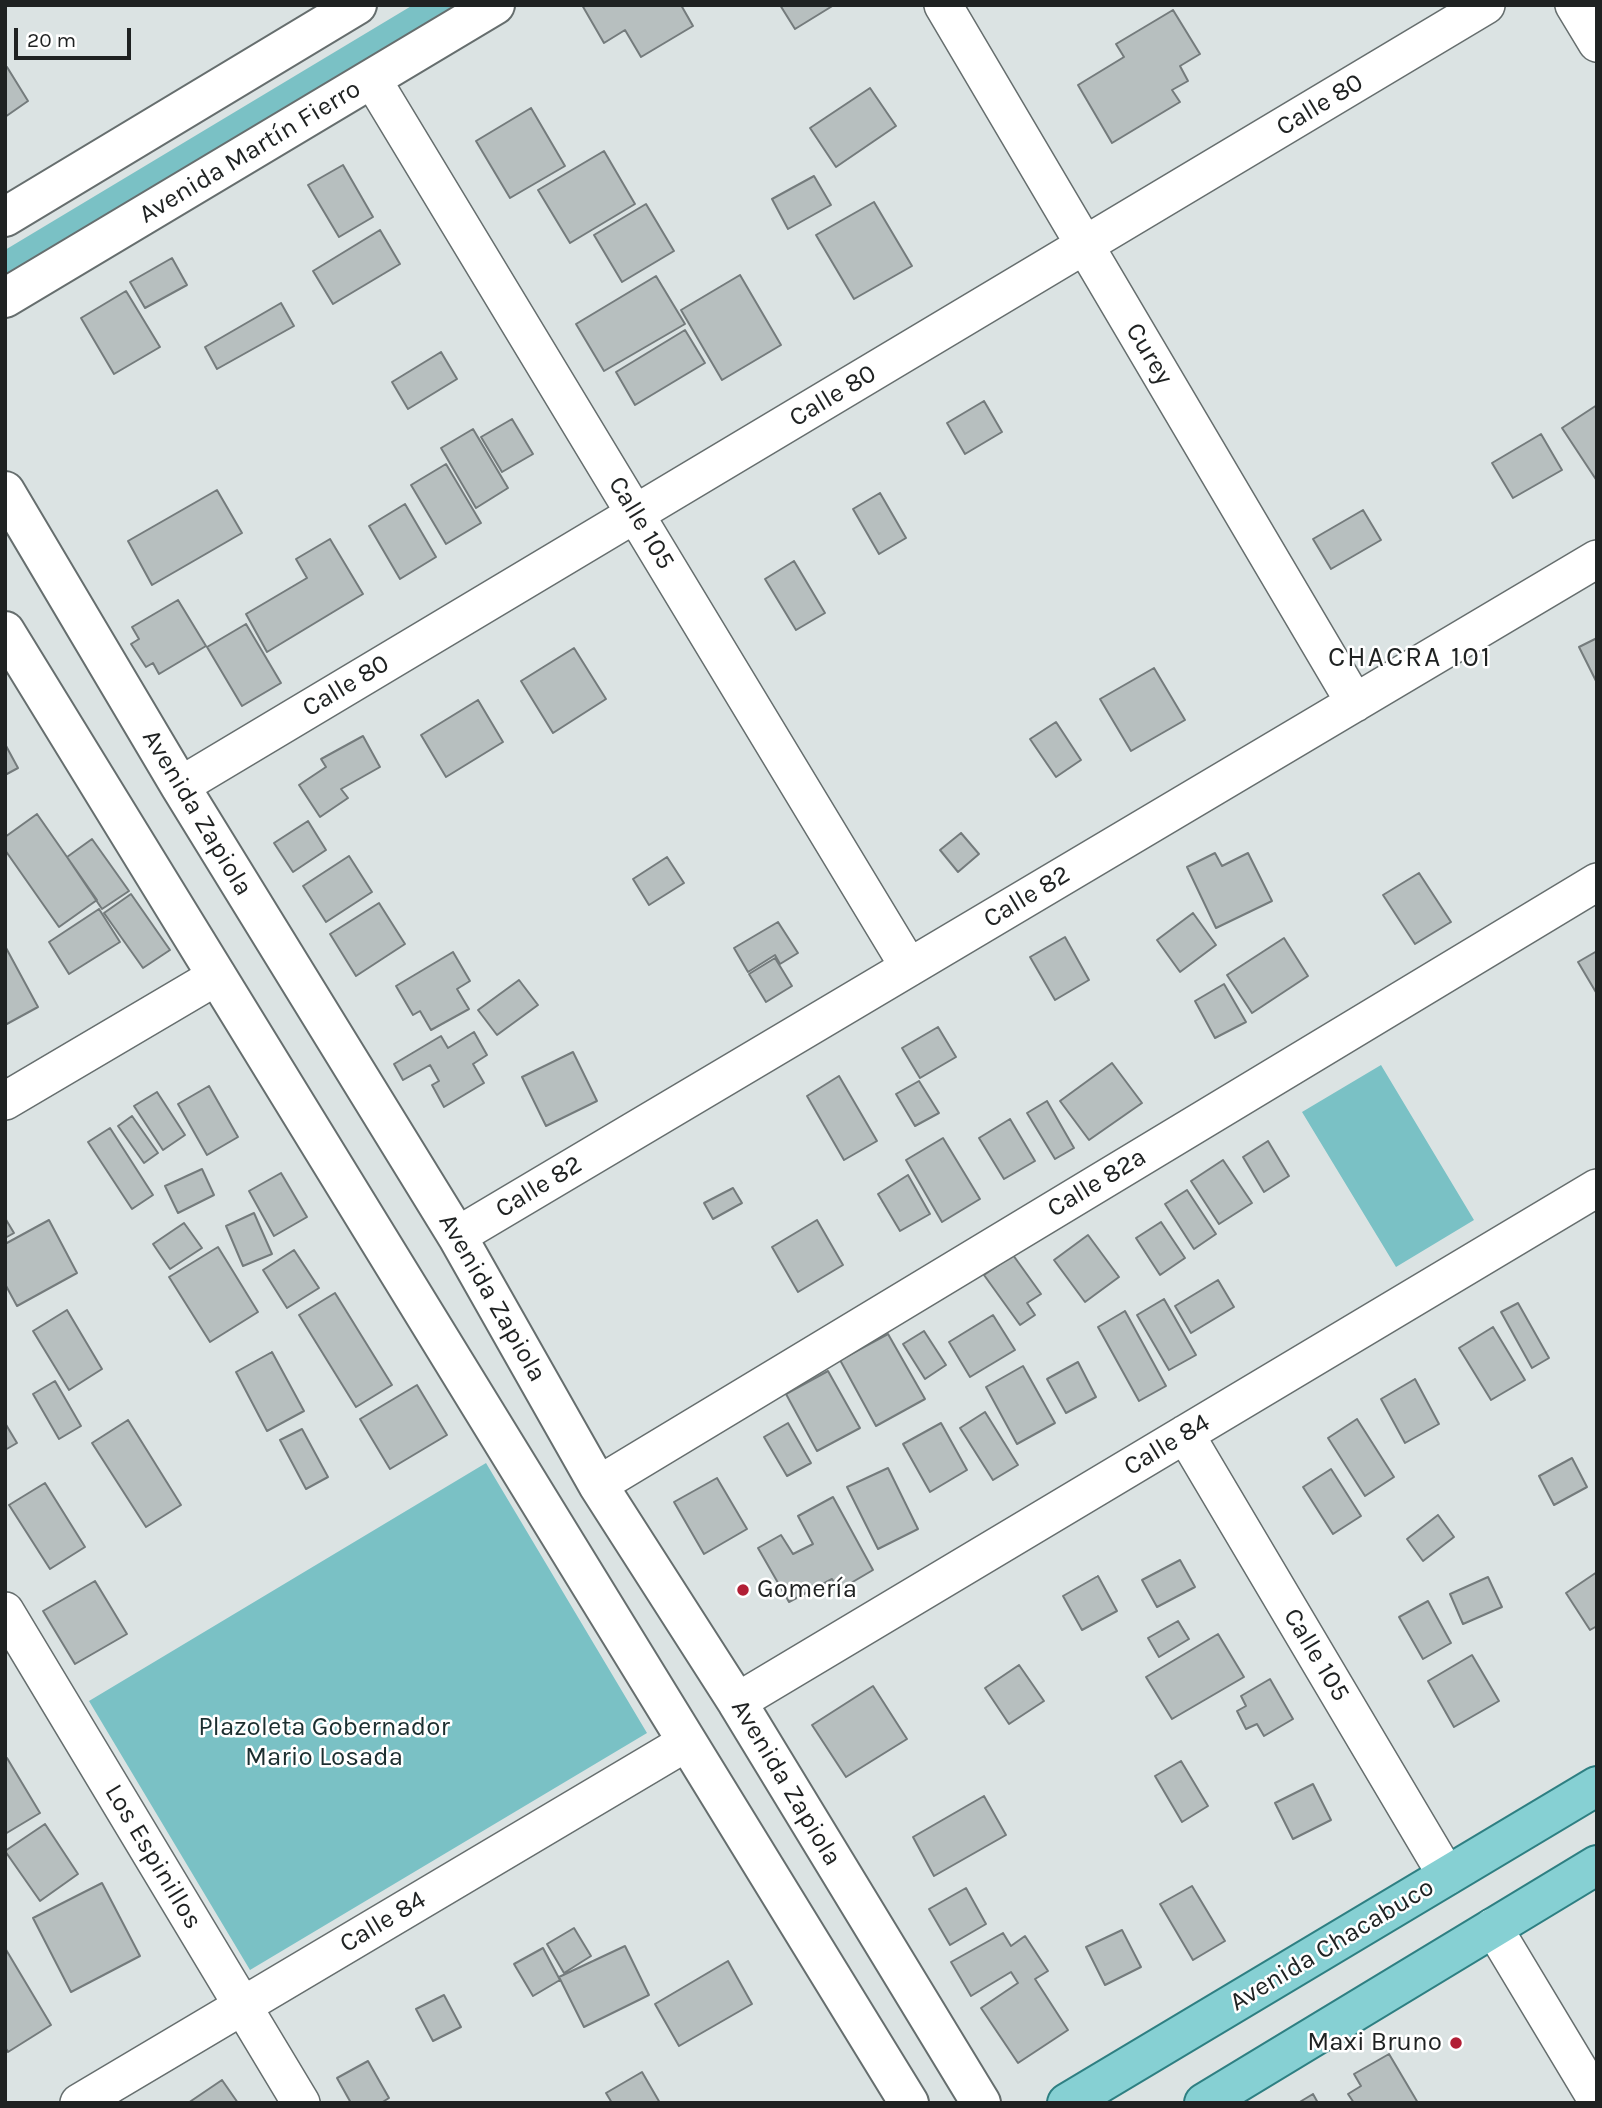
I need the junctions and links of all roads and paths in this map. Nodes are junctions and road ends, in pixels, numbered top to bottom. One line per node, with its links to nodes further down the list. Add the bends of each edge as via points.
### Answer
1 (357, 5): 8 (main road)
2 (495, 5): 7 (main road, Avenida Martín Fierro)
3 (943, 5): 9 (street, Curey)
4 (1486, 5): 9 (street, Calle 80)
5 (1574, 5): 6 (street)
6 (1597, 43)
7 (372, 79): 10 (main road, Avenida Martín Fierro); 12 (street, Calle 105)
8 (5, 217)
9 (1085, 245): 12 (street, Calle 80); 15 (street, Curey)
10 (5, 298)
11 (5, 491): 16 (main road, Avenida Zapiola)
12 (635, 514): 16 (street, Calle 80); 18 (street, Calle 105)
13 (1597, 559): 15 (street, Calle 82)
14 (5, 631): 19 (main road)
15 (1354, 703): 18 (street, Calle 82)
16 (180, 786): 22 (main road, Avenida Zapiola)
17 (1597, 882): 24 (street, Calle 82a)
18 (909, 967): 22 (street, Calle 82)
19 (217, 976): 20 (street); 27 (main road)
20 (5, 1101)
21 (1597, 1188): 23 (street, Calle 84)
22 (457, 1236): 24 (main road, Avenida Zapiola)
23 (1185, 1434): 26 (street, Calle 84); 30 (street, Calle 105)
24 (598, 1485): 26 (main road, Avenida Zapiola)
25 (5, 1611): 32 (street, Los Espinillos)
26 (737, 1702): 37 (main road, Avenida Zapiola)
27 (687, 1742): 32 (street, Calle 84); 36 (main road)
28 (1597, 1786): 30 (main road, Avenida Chacabuco)
29 (1597, 1865): 31 (main road)
30 (1447, 1876): 38 (main road, Avenida Chacabuco)
31 (1493, 1927): 33 (street); 39 (main road)
32 (243, 2006): 34 (street, Calle 84); 35 (street, Los Espinillos)
33 (1597, 2100)
34 (79, 2103)
35 (301, 2103)
36 (909, 2103)
37 (981, 2103)
38 (1067, 2103)
39 (1204, 2103)

